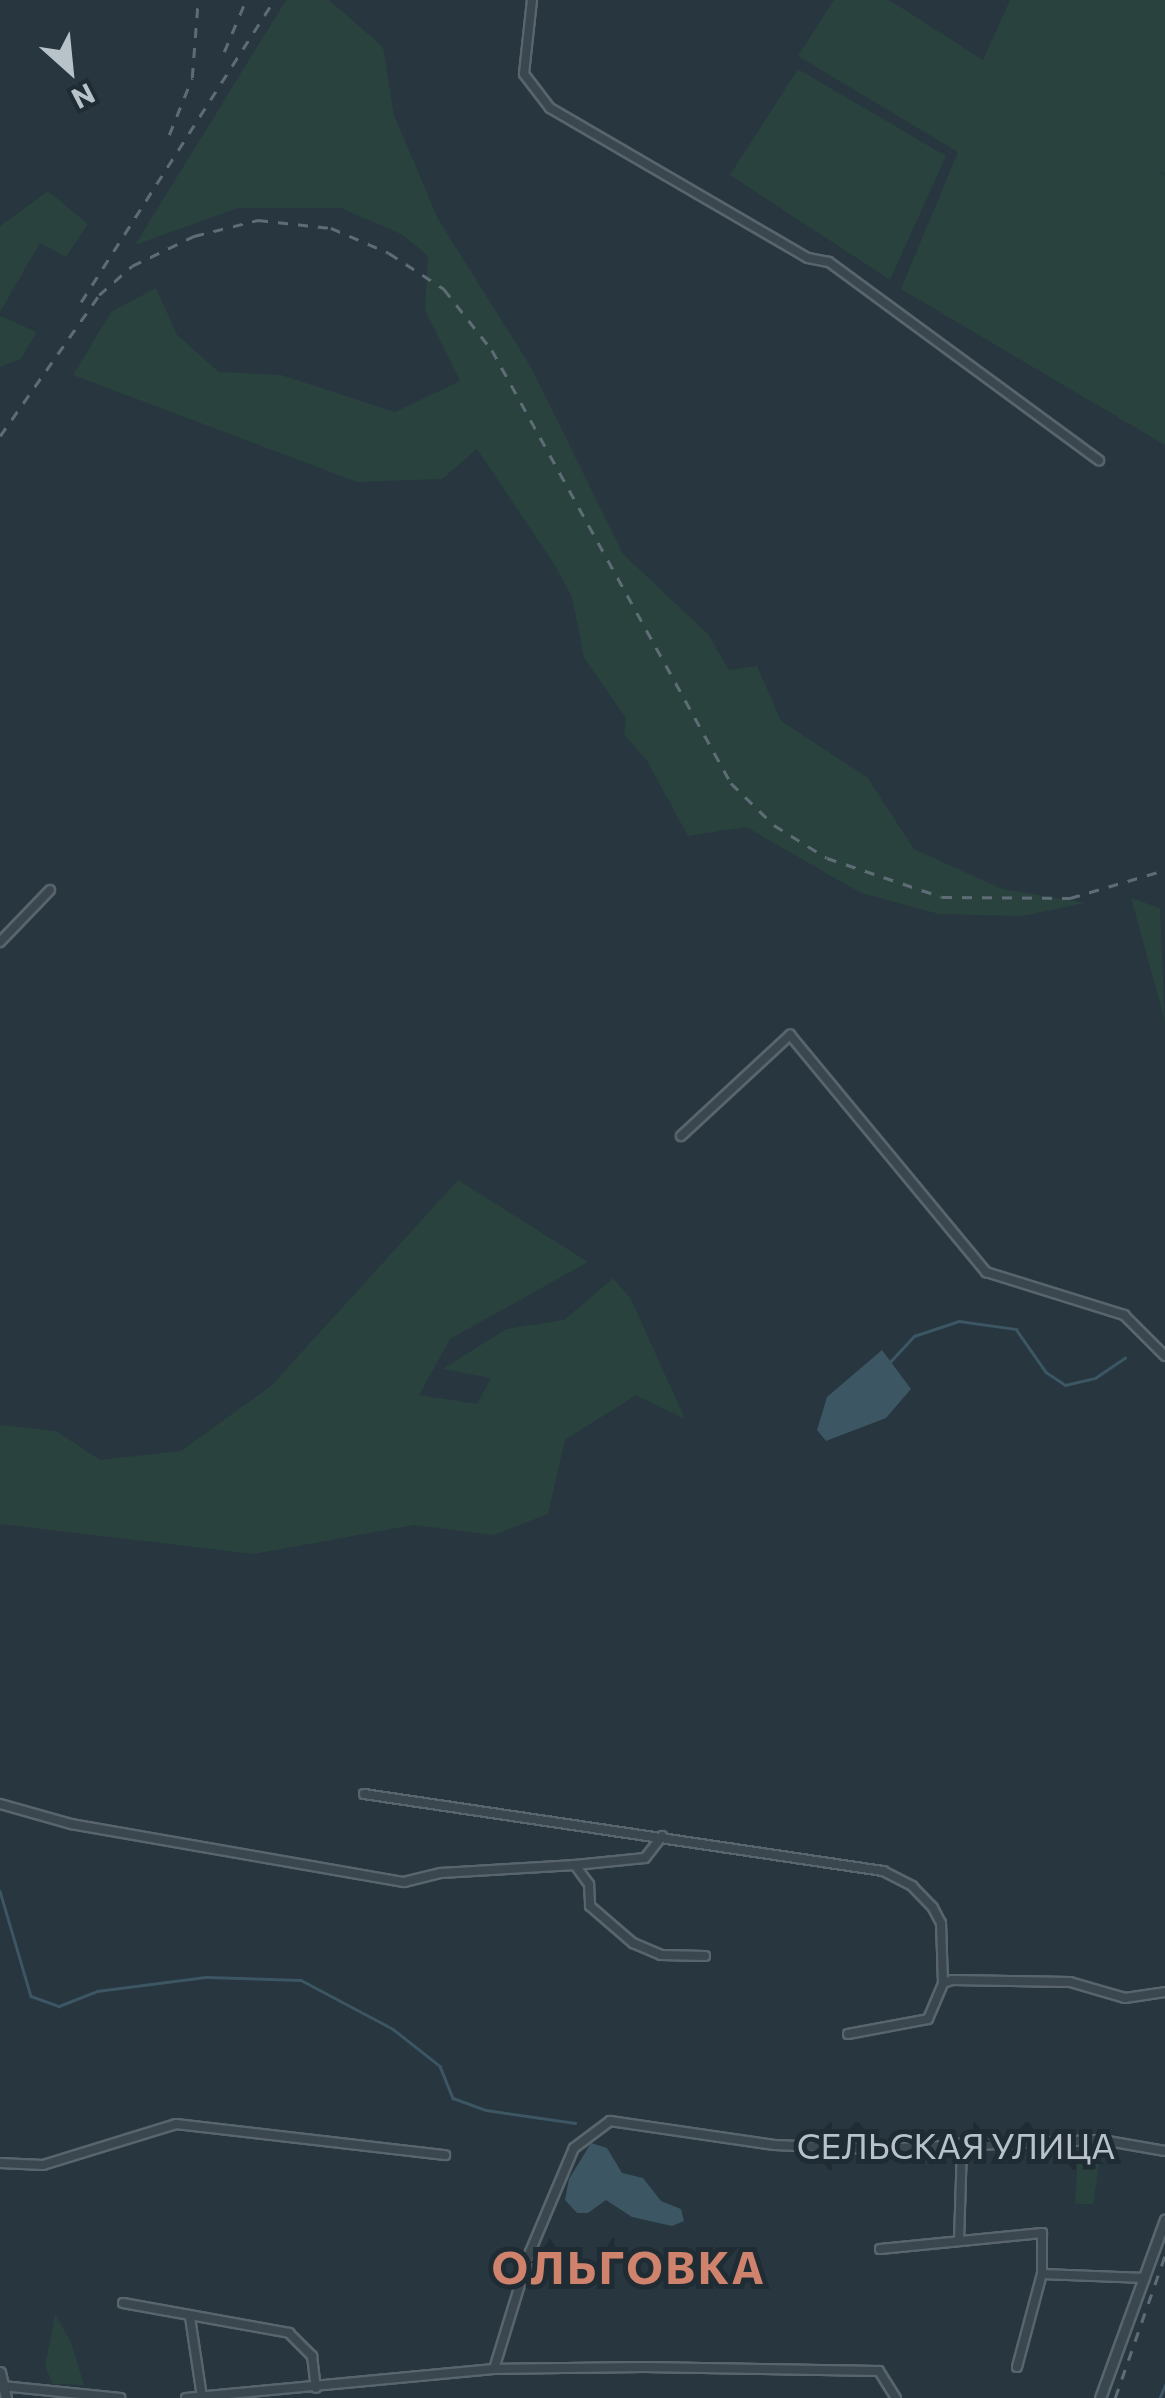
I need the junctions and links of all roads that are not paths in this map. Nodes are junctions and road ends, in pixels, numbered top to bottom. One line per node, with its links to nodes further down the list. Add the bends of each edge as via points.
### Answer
1 (532, 0): 2 (street, via 524,74 550,108 808,258 828,262)
2 (1099, 460)
3 (50, 890): 4 (street)
4 (0, 942)
5 (680, 1136): 6 (street, via 790,1035 986,1272 1124,1315)
6 (1165, 1356)
7 (364, 1794): 9 (street)
8 (0, 1804): 10 (street, via 71,1824 404,1882 460,1871)
9 (662, 1836): 10 (street, via 645,1858); 12 (street, via 884,1870 933,1908)
10 (575, 1865): 11 (street, via 589,1884 590,1906 633,1943 661,1955)
11 (705, 1956)
12 (943, 1983): 13 (street, via 1070,1982 1125,1998); 14 (street, via 928,2019)
13 (1165, 1992)
14 (848, 2034)
15 (962, 2143): 16 (street, СЕЛЬСКАЯ УЛИЦА, via 1102,2140); 20 (street); 27 (street, СЕЛЬСКАЯ УЛИЦА, via 874,2149 774,2145 626,2122 598,2126 574,2148 552,2199)
16 (1165, 2151)
17 (445, 2155): 18 (street, via 176,2124 43,2165)
18 (0, 2163)
19 (1165, 2219): 23 (street)
20 (959, 2241): 21 (street); 22 (street, via 1042,2233)
21 (880, 2249)
22 (1042, 2274): 23 (street); 26 (street)
23 (1146, 2278): 36 (street)
24 (123, 2303): 25 (street)
25 (190, 2317): 30 (street, via 227,2318 289,2334 312,2356); 31 (street)
26 (1017, 2366)
27 (494, 2369): 30 (street); 35 (street, via 879,2371)
28 (0, 2372): 29 (street)
29 (2, 2386): 32 (street); 33 (street)
30 (316, 2388): 31 (street)
31 (202, 2397): 34 (street)
32 (6, 2398)
33 (120, 2398)
34 (186, 2398)
35 (896, 2398)
36 (1100, 2398)

